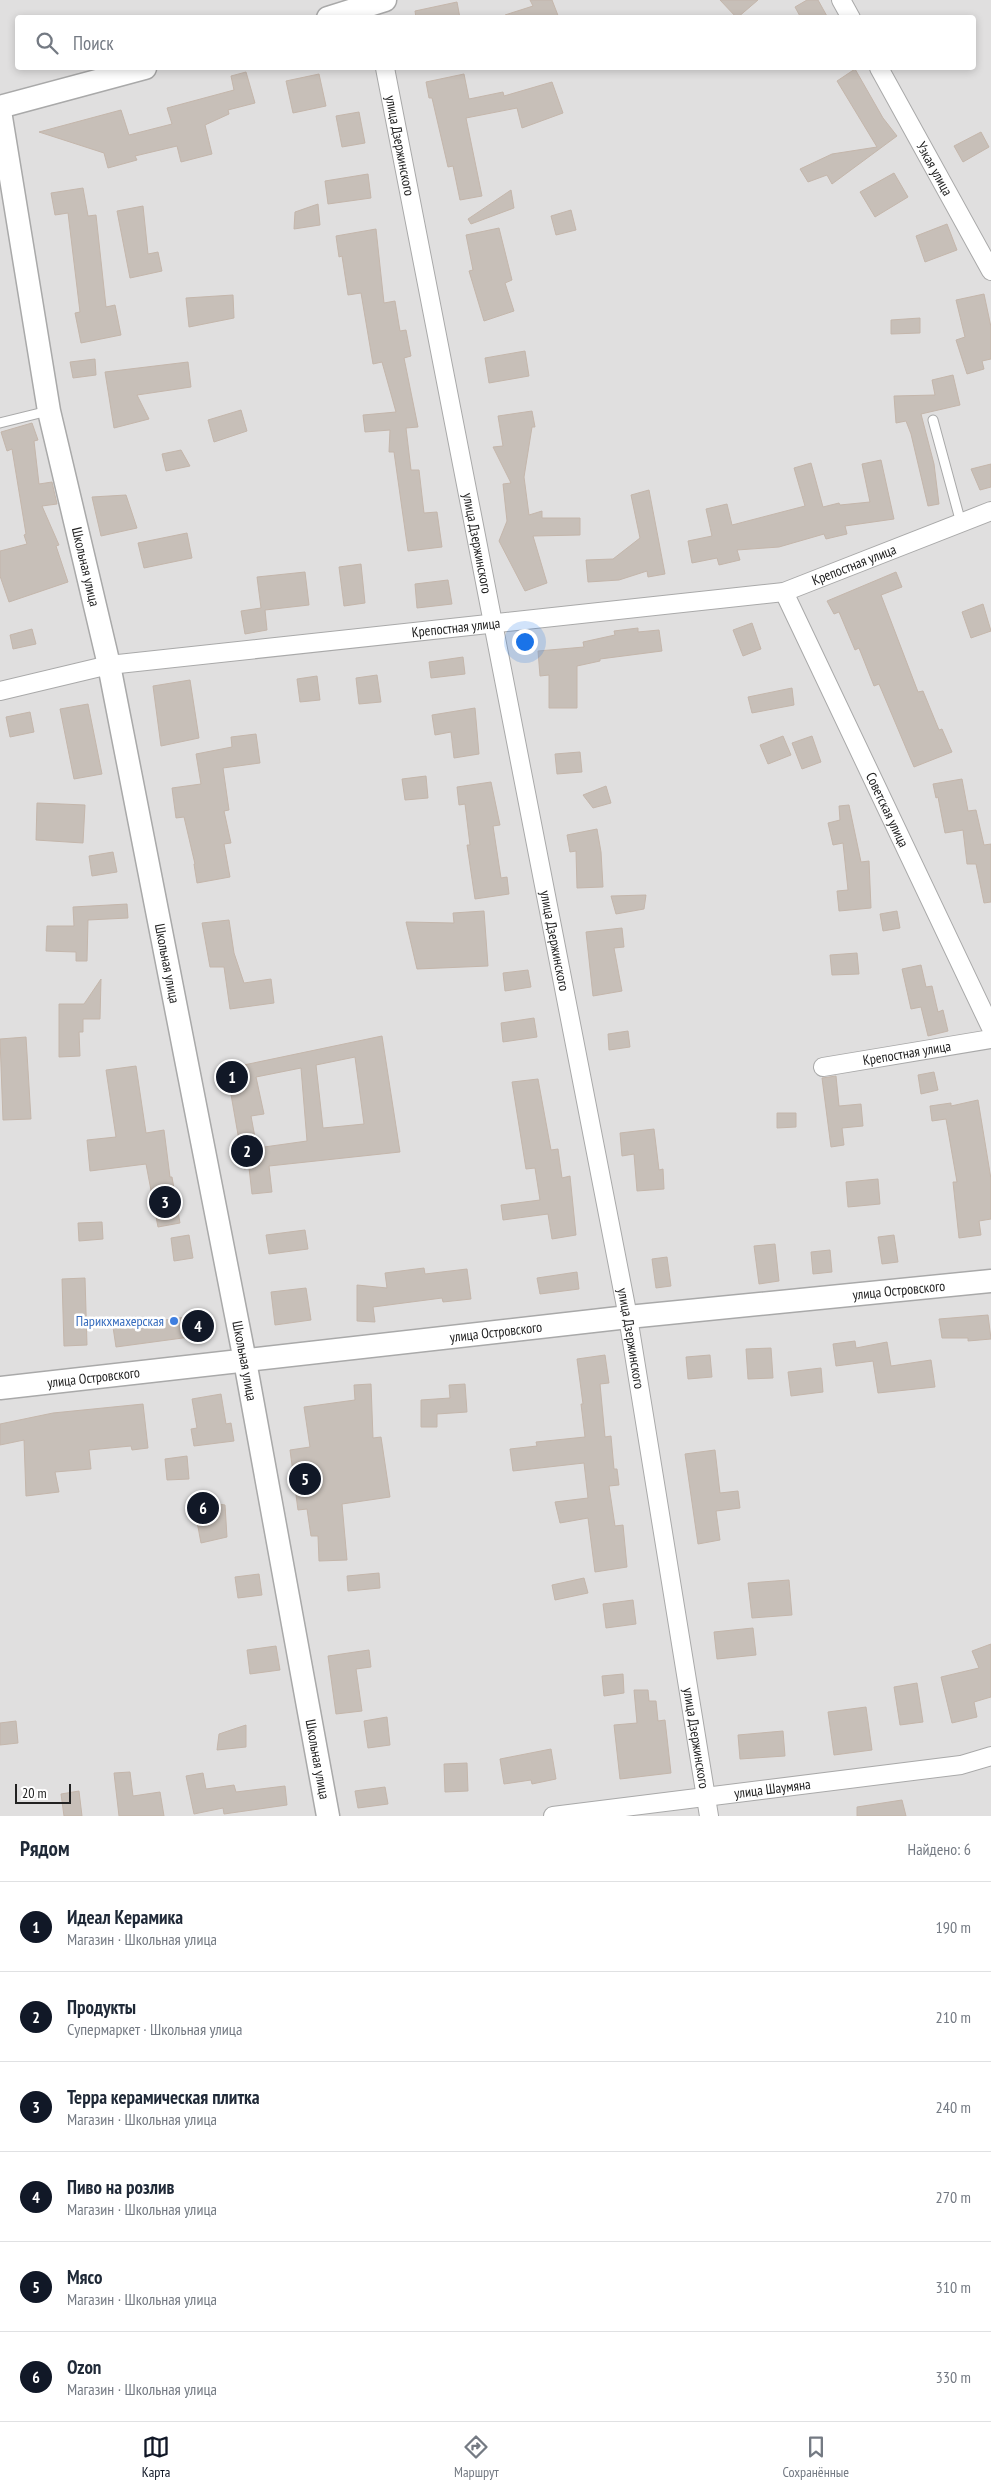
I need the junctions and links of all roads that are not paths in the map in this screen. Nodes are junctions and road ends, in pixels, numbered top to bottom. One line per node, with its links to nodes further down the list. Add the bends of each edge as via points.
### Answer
1 (841, 0): 4 (street)
2 (376, 6): 3 (street)
3 (340, 15)
4 (849, 15)
5 (138, 70): 8 (street)
6 (385, 70): 17 (street, улица Дзержинского)
7 (880, 70): 10 (street, Узкая улица)
8 (0, 107)
9 (0, 111): 11 (street, Школьная улица)
10 (991, 270)
11 (49, 410): 13 (lane); 18 (street, Школьная улица)
12 (933, 420): 15 (lane)
13 (0, 423)
14 (991, 511): 15 (street, Крепостная улица)
15 (961, 523): 16 (street, Крепостная улица)
16 (784, 592): 17 (street, Крепостная улица); 20 (street, Советская улица)
17 (494, 624): 18 (street, Крепостная улица); 24 (street, улица Дзержинского)
18 (109, 665): 19 (street, Крепостная улица); 25 (street, Школьная улица)
19 (0, 691)
20 (991, 1028)
21 (991, 1039): 22 (street, Крепостная улица)
22 (823, 1067)
23 (991, 1282): 24 (street, улица Островского)
24 (628, 1317): 25 (street, улица Островского); 28 (street, улица Дзержинского)
25 (244, 1362): 26 (street, улица Островского); 29 (street, Школьная улица)
26 (0, 1388)
27 (991, 1756): 28 (street, улица Шаумяна, via 961,1766)
28 (706, 1796): 30 (street, улица Шаумяна); 31 (street, улица Дзержинского)
29 (328, 1816)
30 (553, 1816)
31 (709, 1816)

